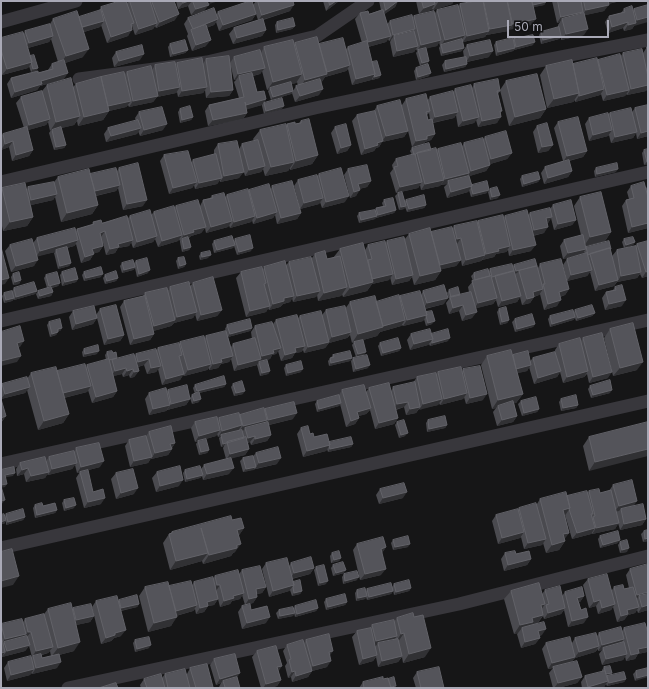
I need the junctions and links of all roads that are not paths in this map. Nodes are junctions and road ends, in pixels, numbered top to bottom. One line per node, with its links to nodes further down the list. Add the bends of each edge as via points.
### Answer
1 (76, 1): 3 (street)
2 (368, 1): 5 (street, via 317,36 207,62)
3 (1, 22)
4 (648, 40): 7 (street, via 315,108)
5 (79, 79)
6 (648, 172): 9 (street)
7 (1, 182)
8 (648, 320): 11 (street)
9 (1, 321)
10 (648, 402): 12 (street)
11 (1, 464)
12 (1, 548)
13 (648, 556): 14 (street, via 459,604)
14 (68, 688)

